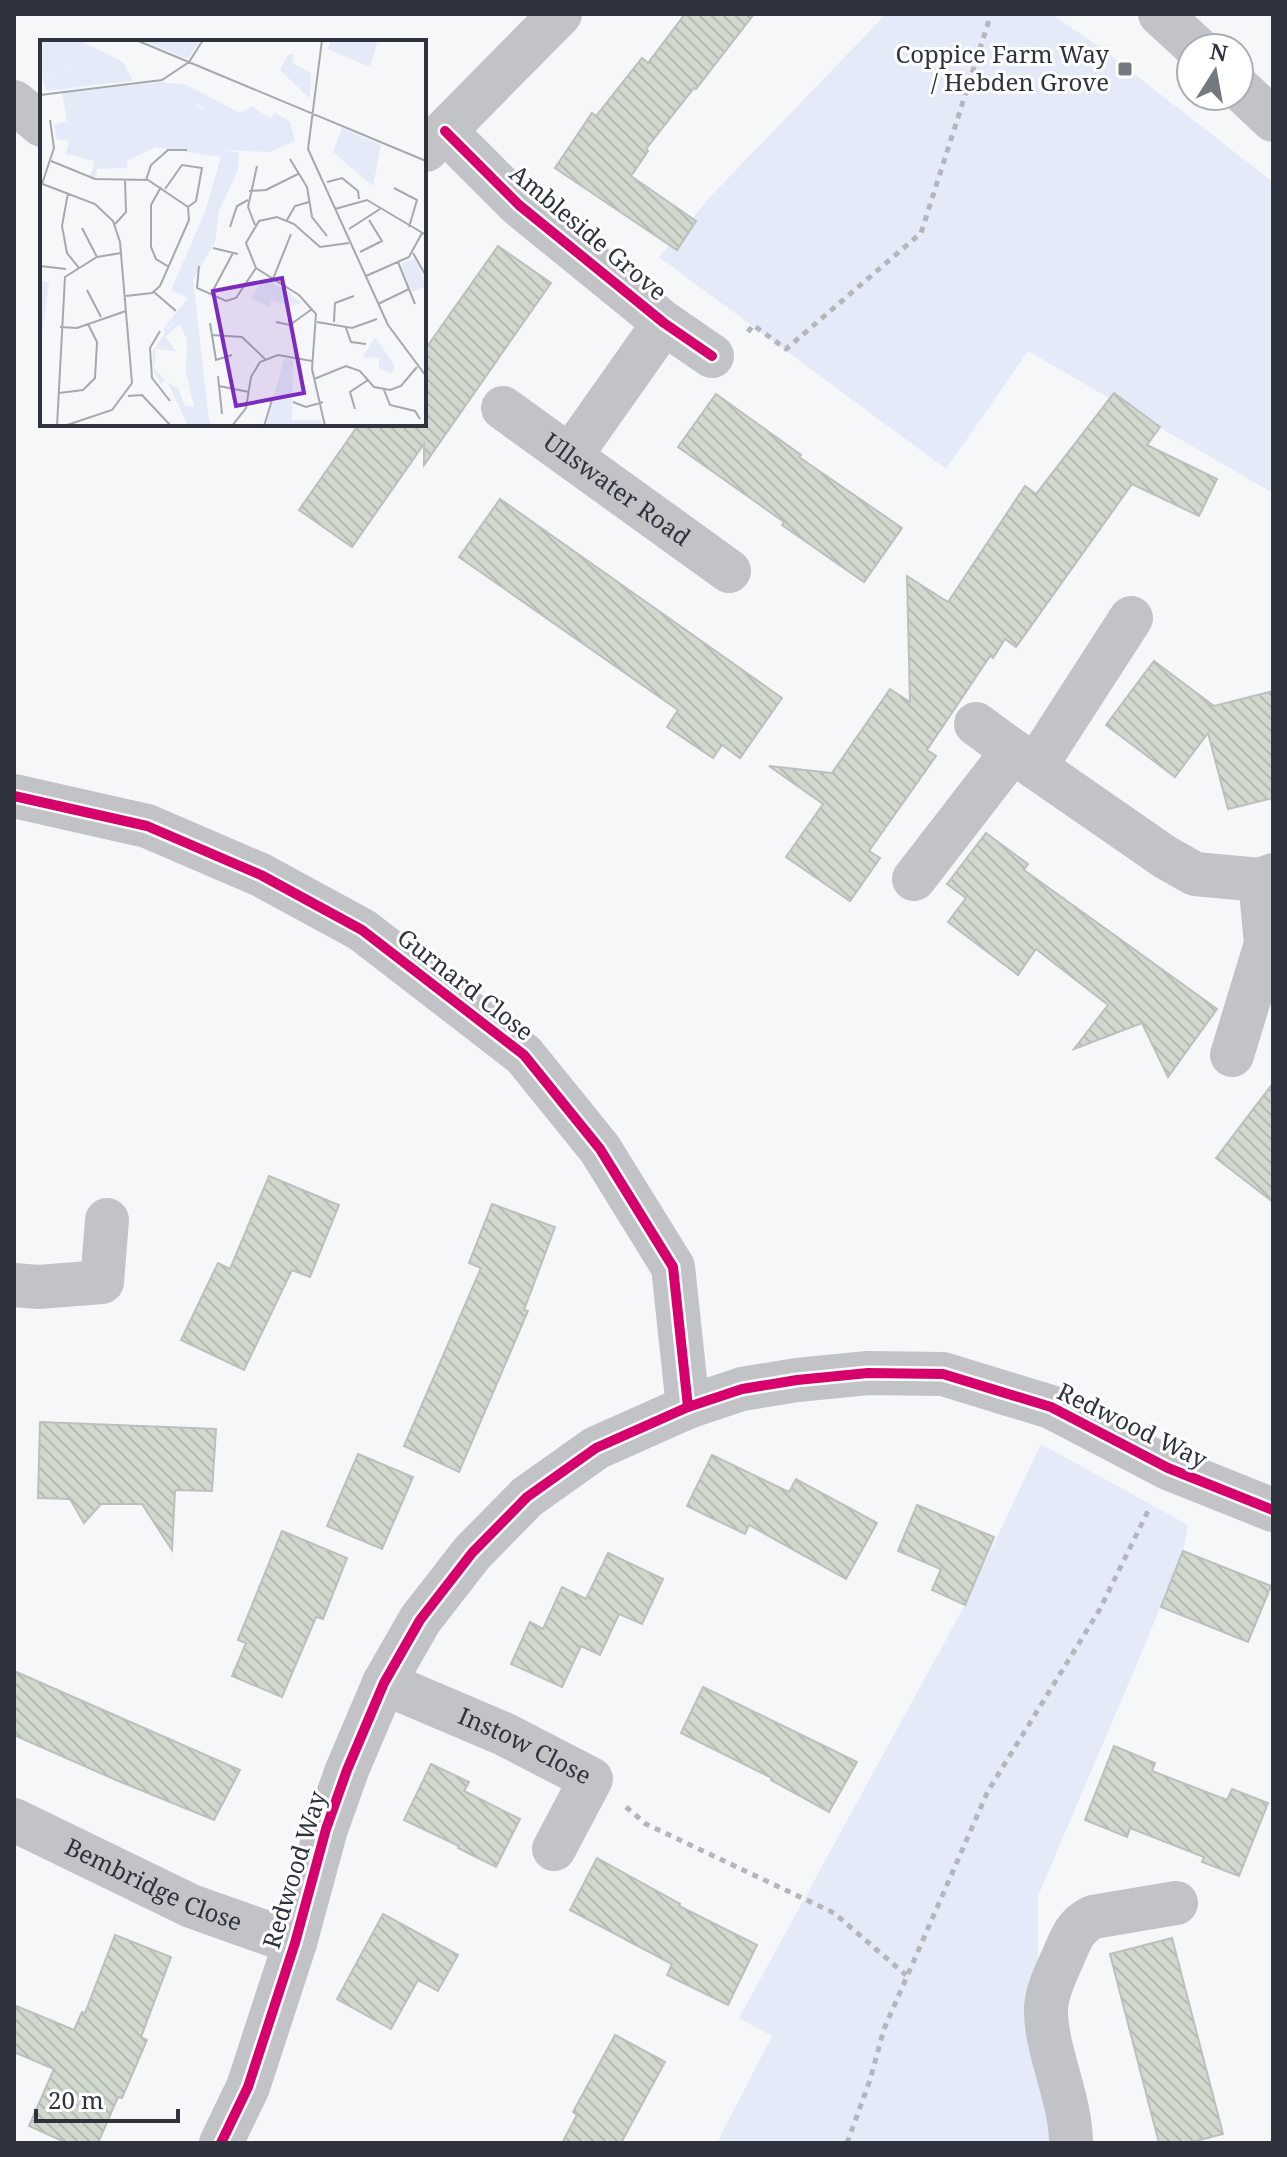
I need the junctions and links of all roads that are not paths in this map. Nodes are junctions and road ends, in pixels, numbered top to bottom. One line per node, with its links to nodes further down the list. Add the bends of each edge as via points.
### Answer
1 (560, 14): 8 (street)
2 (1160, 14): 3 (street)
3 (1180, 32)
4 (14, 102): 7 (street)
5 (1255, 103): 6 (street)
6 (1273, 120)
7 (40, 123)
8 (435, 141): 9 (street, Ambleside Grove)
9 (664, 323): 10 (street, Ambleside Grove); 12 (street, Ambleside Grove)
10 (712, 356)
11 (503, 408): 12 (street, Ullswater Road)
12 (571, 455): 13 (street, Ullswater Road)
13 (729, 571)
14 (1131, 618): 16 (street)
15 (976, 724): 16 (street)
16 (1024, 759): 18 (street, via 1195,874); 19 (street)
17 (14, 796): 23 (street, Gurnard Close, via 147,826 261,875 362,930 524,1055 600,1149 673,1267)
18 (1266, 877): 20 (street, via 1266,944)
19 (914, 879)
20 (1232, 1055)
21 (107, 1220): 22 (street, via 102,1282)
22 (14, 1285)
23 (688, 1407): 24 (street, Redwood Way, via 742,1389 797,1380 868,1373 943,1374 1051,1407 1168,1468); 25 (street, Redwood Way, via 596,1448 527,1497 472,1553 420,1620)
24 (1273, 1510)
25 (384, 1683): 27 (street, Instow Close, via 504,1734 591,1779); 29 (street, Redwood Way, via 326,1829)
26 (14, 1820): 29 (street, Bembridge Close, via 191,1906)
27 (554, 1849)
28 (1176, 1903): 31 (street, via 1093,1917 1072,1935 1046,2008)
29 (295, 1943): 30 (street, Redwood Way, via 248,2087)
30 (221, 2143)
31 (1071, 2143)

